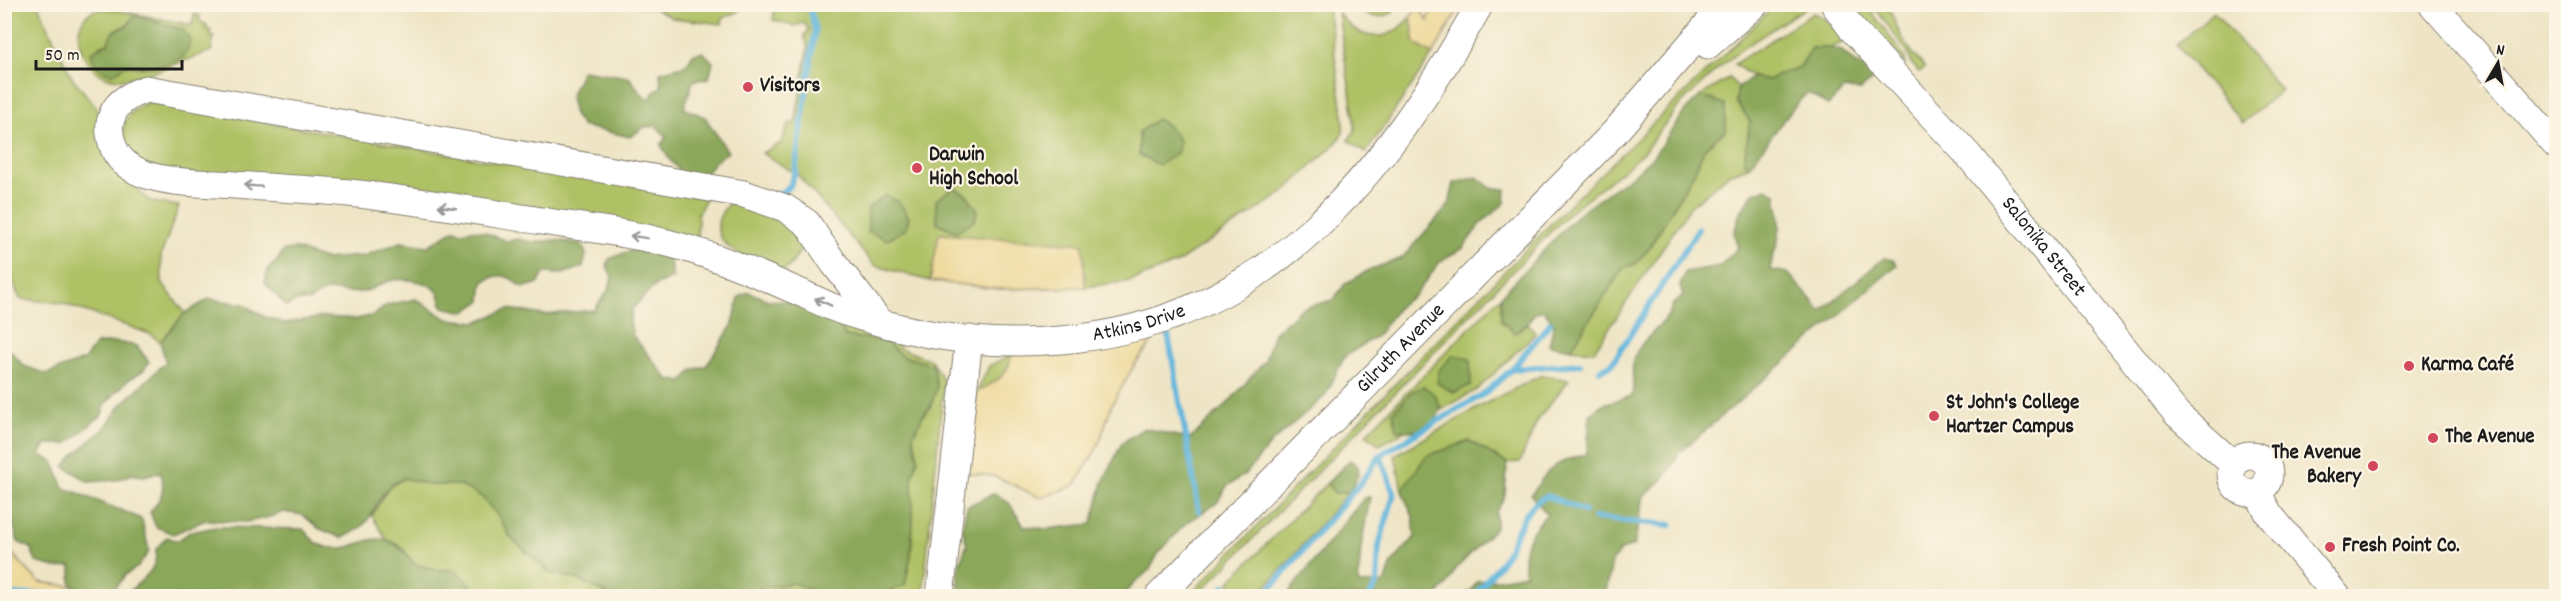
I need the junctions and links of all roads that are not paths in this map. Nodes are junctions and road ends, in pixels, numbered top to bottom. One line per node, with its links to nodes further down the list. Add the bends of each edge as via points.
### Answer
1 (1725, 4): 8 (street, Gilruth Avenue)
2 (1755, 4): 8 (street, Gilruth Avenue)
3 (1822, 4): 7 (street, Salonika Street)
4 (1834, 4): 7 (street, Salonika Street)
5 (2433, 4): 9 (street)
6 (1476, 7): 11 (street, Atkins Drive, via 1421,101 1346,198 1243,284 1170,319 1133,330 1032,343)
7 (1852, 29): 14 (street, Salonika Street, via 1969,156 2177,414 2233,464 2242,456 2254,455 2264,461 2269,472 2266,484 2257,492 2269,514)
8 (1644, 100): 13 (street, Gilruth Avenue)
9 (2556, 145)
10 (878, 320): 10 (street, Atkins Drive, one-way to 10, via 844,312 717,257 654,240 348,193 146,176 125,166 114,151 111,119 130,94 146,89 744,194 785,208 807,222); 11 (street, Atkins Drive, via 925,333)
11 (969, 339): 12 (street)
12 (940, 597)
13 (1159, 597)
14 (2337, 597)

